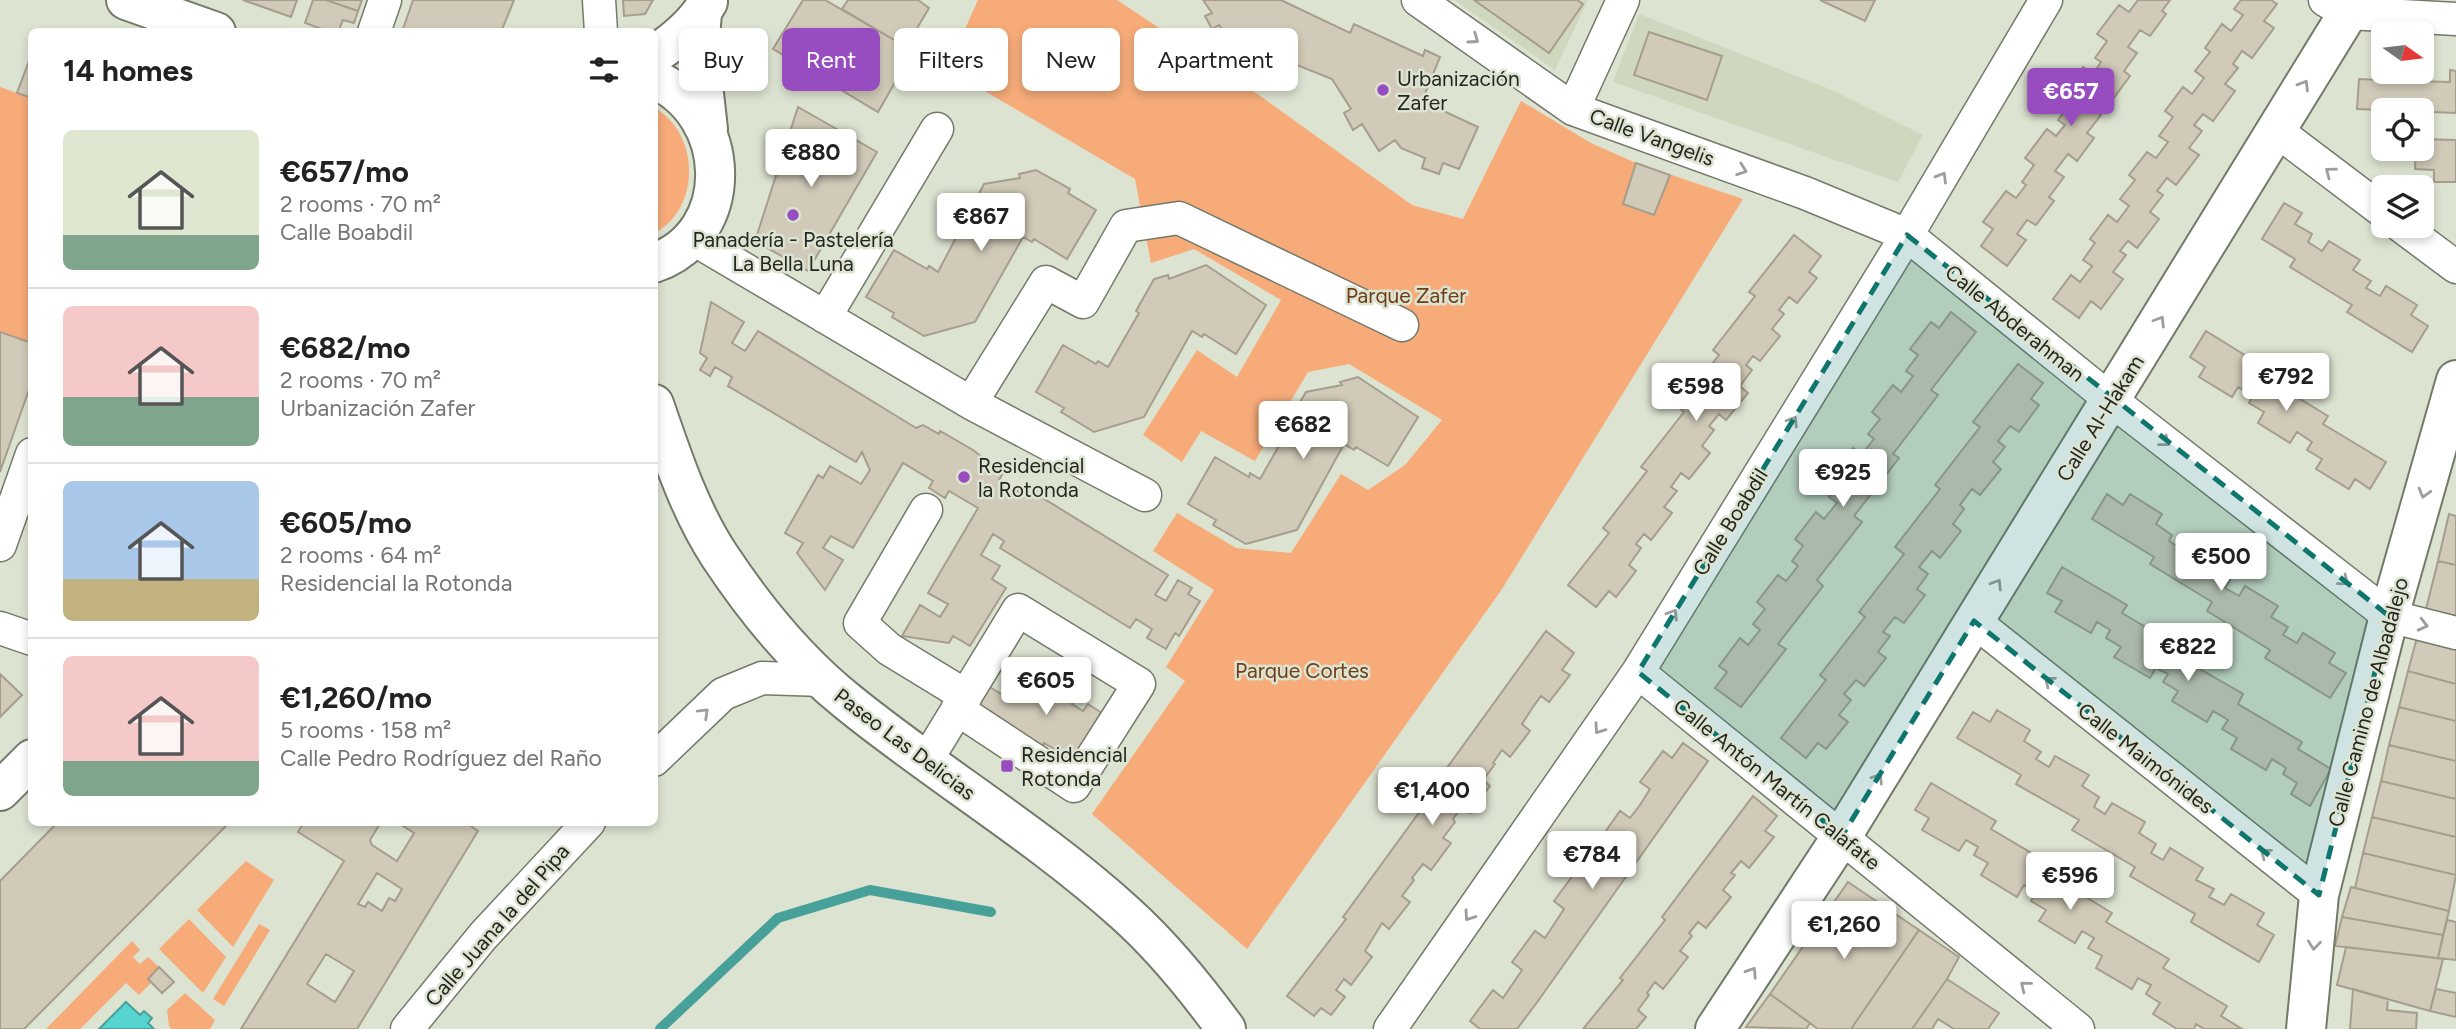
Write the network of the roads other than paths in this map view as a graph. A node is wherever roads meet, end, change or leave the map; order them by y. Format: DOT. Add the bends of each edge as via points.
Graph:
graph roads {
  1 [pos="127,0"];
  2 [pos="386,0"];
  3 [pos="598,0"];
  4 [pos="1418,0"];
  5 [pos="1623,0"];
  6 [pos="2046,0"];
  7 [pos="2343,4"];
  8 [pos="706,6"];
  9 [pos="2456,19"];
  10 [pos="193,21"];
  11 [pos="376,28"];
  12 [pos="601,28"];
  13 [pos="658,51"];
  14 [pos="658,81"];
  15 [pos="1573,109"];
  16 [pos="937,129"];
  17 [pos="709,130"];
  18 [pos="2277,131"];
  19 [pos="2371,202"];
  20 [pos="1907,235"];
  21 [pos="2417,238"];
  22 [pos="673,250"];
  23 [pos="2456,267"];
  24 [pos="658,276"];
  25 [pos="825,317"];
  26 [pos="1402,325"];
  27 [pos="2456,380"];
  28 [pos="2111,400"];
  29 [pos="971,403"];
  30 [pos="658,416"];
  31 [pos="2446,450"];
  32 [pos="28,465"];
  33 [pos="1145,495"];
  34 [pos="926,510"];
  35 [pos="0,545"];
  36 [pos="2389,616"];
  37 [pos="1974,621"];
  38 [pos="0,628"];
  39 [pos="2456,633"];
  40 [pos="28,638"];
  41 [pos="1638,673"];
  42 [pos="823,680"];
  43 [pos="961,703"];
  44 [pos="658,756"];
  45 [pos="926,761"];
  46 [pos="28,763"];
  47 [pos="0,791"];
  48 [pos="585,826"];
  49 [pos="1842,836"];
  50 [pos="2319,895"];
  51 [pos="407,1029"];
  52 [pos="1226,1029"];
  53 [pos="1391,1029"];
  54 [pos="1715,1029"];
  55 [pos="2078,1029"];
  56 [pos="2306,1029"];
  1 -- 10 [label="street"];
  2 -- 11 [label="street"];
  3 -- 12 [label="street"];
  4 -- 15 [label="street, Calle Vangelis, one-way"];
  5 -- 15 [label="street"];
  20 -- 6 [label="street, Calle Boabdil, one-way"];
  7 -- 9 [label="street"];
  18 -- 7 [label="street, Calle Al-Hakam, one-way"];
  8 -- 13 [label="street"];
  8 -- 17 [label="street" via="699,49"];
  14 -- 17 [label="street" via="692,105"];
  15 -- 20 [label="street, Calle Vangelis, one-way"];
  16 -- 25 [label="street"];
  17 -- 22 [label="street" via="716,159 715,189 705,217"];
  19 -- 18 [label="street, one-way"];
  28 -- 18 [label="street, Calle Al-Hakam, one-way"];
  20 -- 28 [label="street, Calle Abderahman"];
  41 -- 20 [label="street, Calle Boabdil, one-way"];
  21 -- 23 [label="street"];
  22 -- 24 [label="street"];
  22 -- 25 [label="street"];
  25 -- 29 [label="street"];
  26 -- 29 [label="street" via="1179,218 1126,226 1083,302 1046,282"];
  27 -- 31 [label="street, Calle Camino de Albadalejo"];
  28 -- 36 [label="street, Calle Abderahman, one-way"];
  37 -- 28 [label="street, Calle Al-Hakam, one-way"];
  29 -- 33 [label="street"];
  30 -- 42 [label="street, Paseo Las Delicias" via="680,479 718,554 767,620"];
  31 -- 36 [label="street, Calle Camino de Albadalejo, one-way"];
  32 -- 35 [label="street"];
  34 -- 43 [label="street" via="860,623"];
  36 -- 39 [label="street, one-way"];
  36 -- 50 [label="street, Calle Camino de Albadalejo"];
  49 -- 37 [label="street, Calle Al-Hakam, one-way"];
  50 -- 37 [label="street, Calle Maimónides, one-way"];
  38 -- 40 [label="street"];
  41 -- 49 [label="street, Calle Antón Martín Calafate"];
  41 -- 53 [label="street, Calle Boabdil, one-way"];
  44 -- 42 [label="street, one-way" via="723,694 762,678"];
  42 -- 45 [label="street, Paseo Las Delicias"];
  43 -- 43 [label="street" via="1018,610 1139,684 1074,786"];
  43 -- 45 [label="street"];
  45 -- 52 [label="street, Paseo Las Delicias" via="1126,914 1178,968"];
  46 -- 47 [label="street"];
  48 -- 51 [label="street, Calle Juana la del Pipa" via="483,936"];
  54 -- 49 [label="street, Calle Al-Hakam, one-way"];
  55 -- 49 [label="street, Calle Antón Martín Calafate, one-way"];
  50 -- 56 [label="street, Calle Camino de Albadalejo, one-way"];
}
